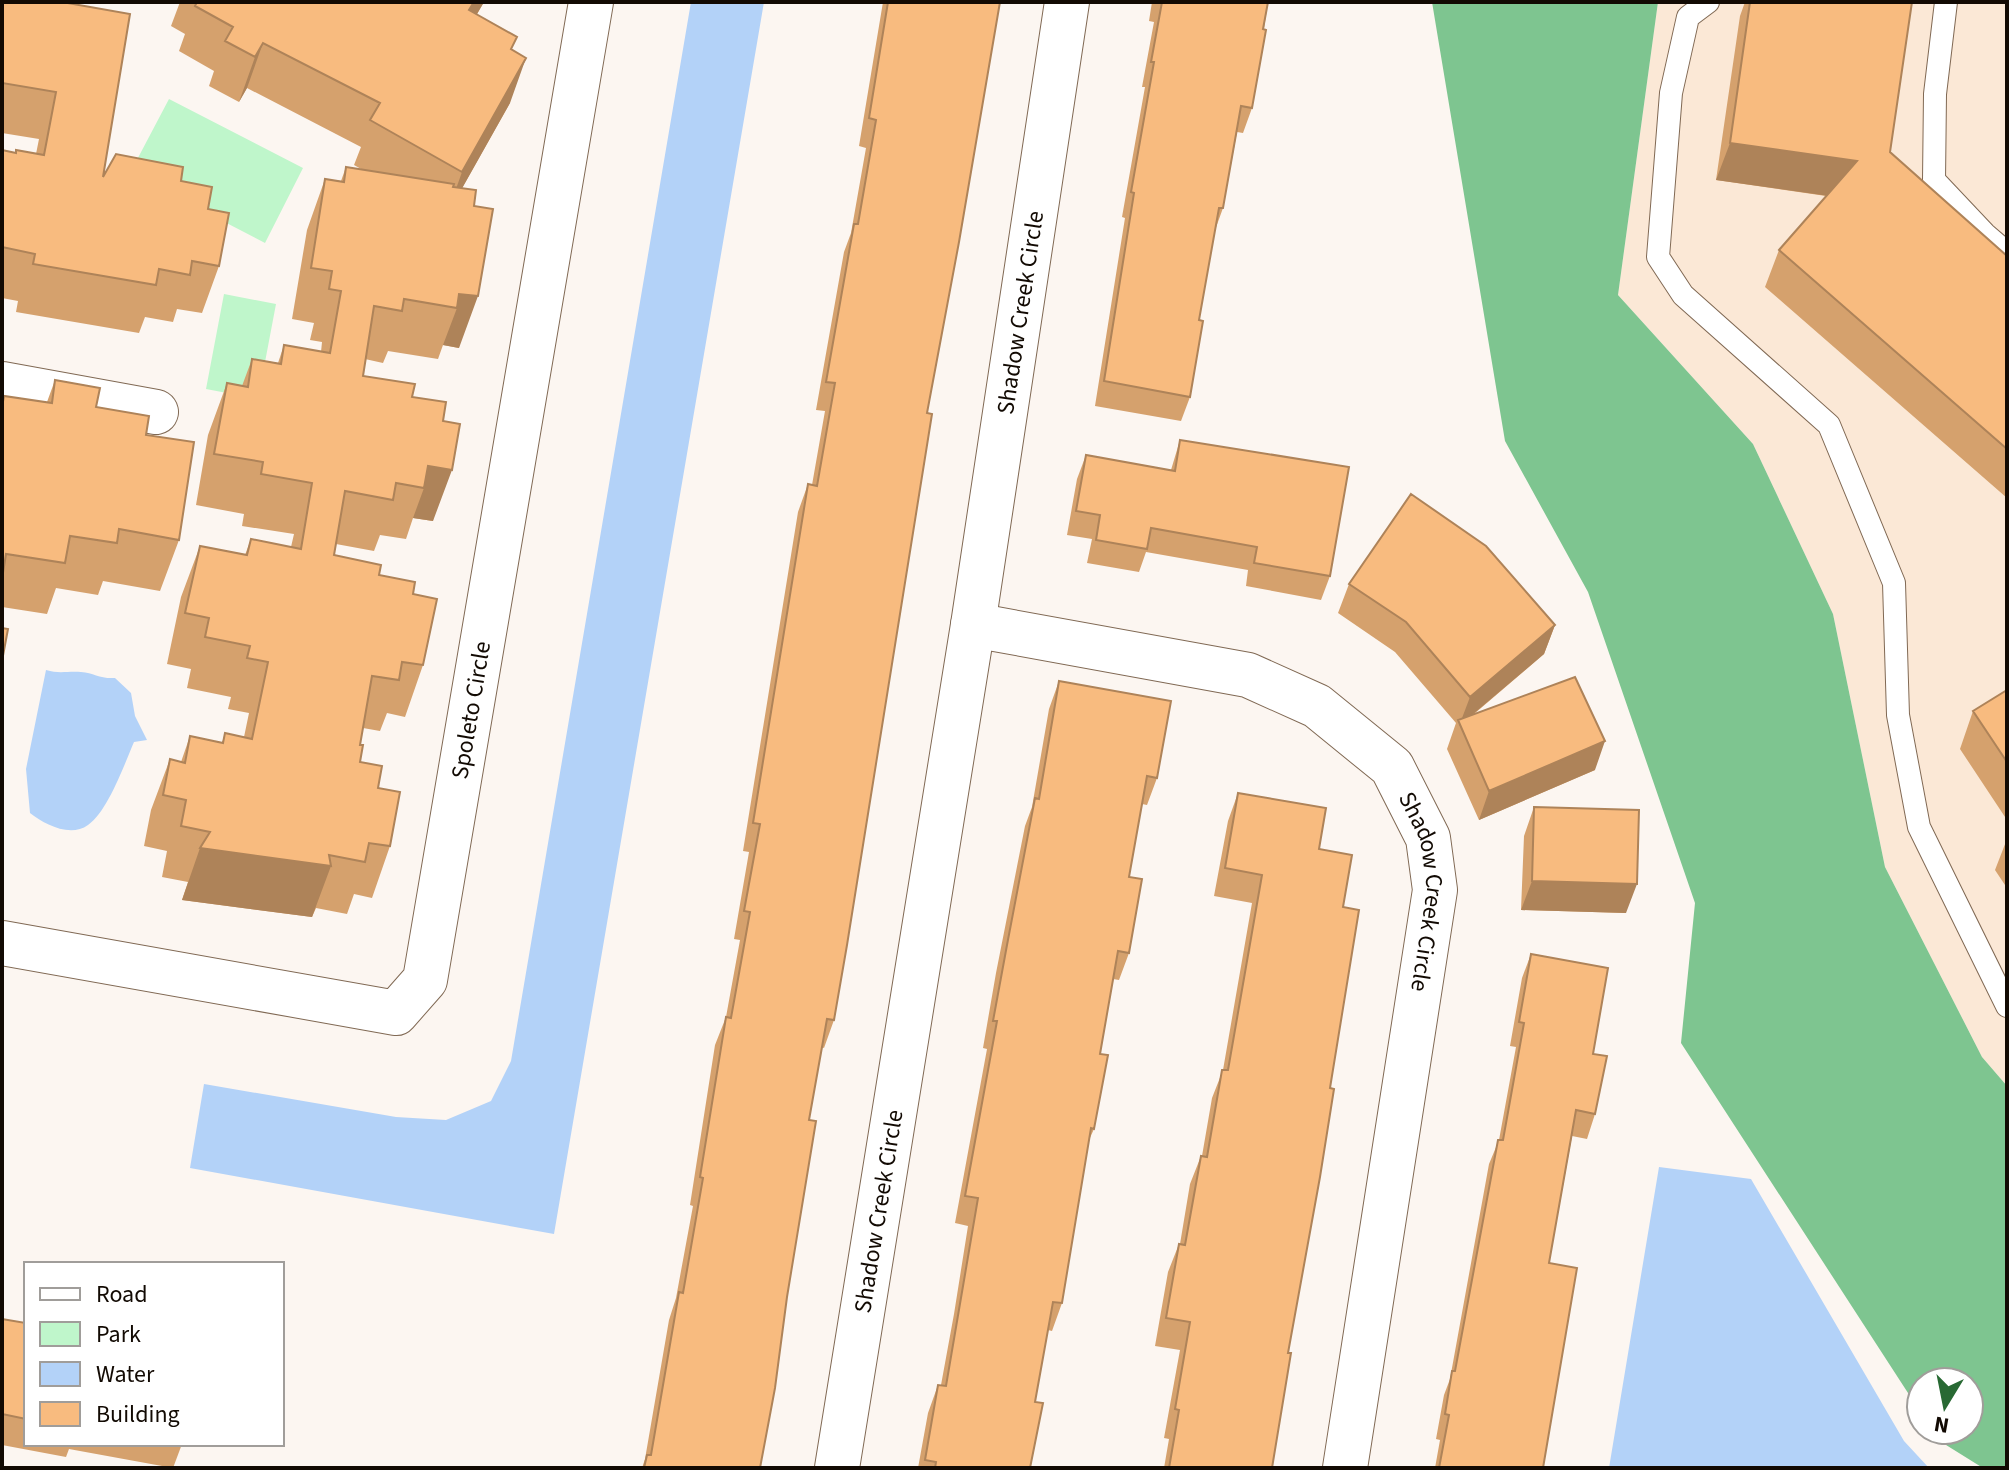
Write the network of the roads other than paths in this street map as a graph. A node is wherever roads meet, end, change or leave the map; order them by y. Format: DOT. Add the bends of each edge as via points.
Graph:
graph roads {
  1 [pos="591,2"];
  2 [pos="1067,2"];
  3 [pos="1708,2"];
  4 [pos="1946,2"];
  5 [pos="2007,253"];
  6 [pos="2,384"];
  7 [pos="156,412"];
  8 [pos="973,625"];
  9 [pos="2,943"];
  10 [pos="2007,1006"];
  11 [pos="837,1468"];
  12 [pos="1345,1468"];
  1 -- 9 [label="street, Spoleto Circle" via="425,980 396,1013"];
  2 -- 8 [label="street, Shadow Creek Circle"];
  3 -- 10 [label="lane" via="1688,17 1671,93 1658,257 1683,295 1829,425 1894,583 1898,715 1919,827"];
  4 -- 5 [label="lane" via="1935,94 1934,180"];
  6 -- 7 [label="street"];
  8 -- 11 [label="street, Shadow Creek Circle"];
  8 -- 12 [label="street, Shadow Creek Circle" via="1248,675 1317,706 1392,767 1428,838 1435,890"];
}
